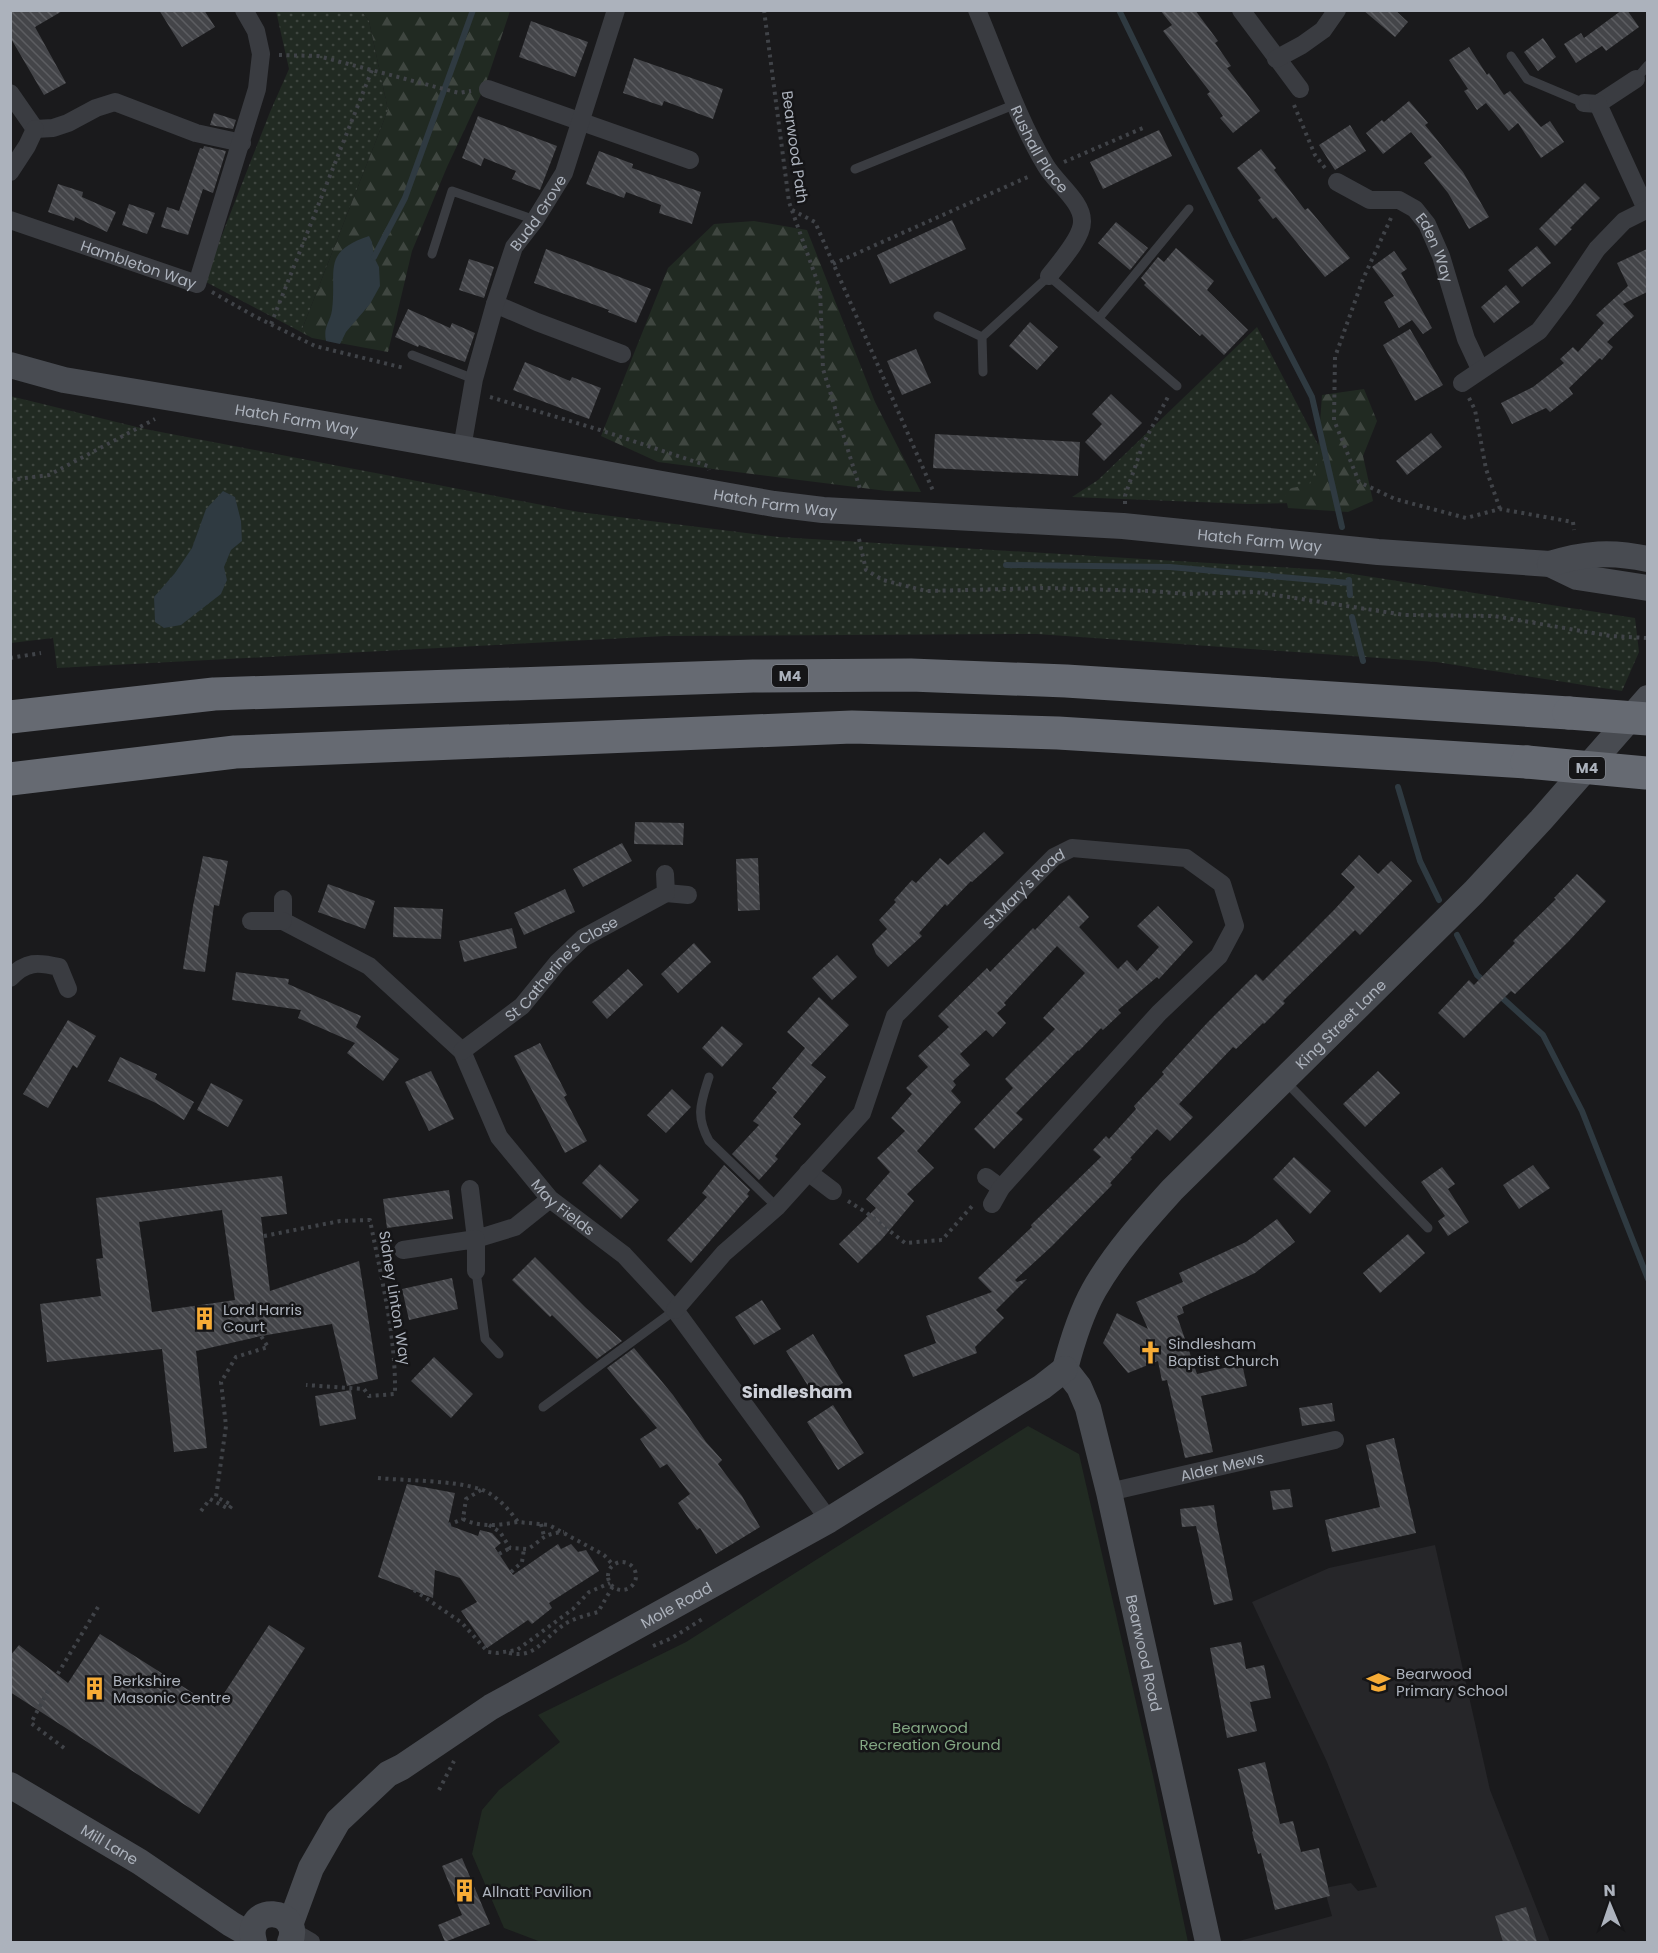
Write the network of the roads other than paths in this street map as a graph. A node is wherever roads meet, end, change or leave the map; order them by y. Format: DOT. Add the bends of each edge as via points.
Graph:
graph roads {
  1 [pos="244,10"];
  2 [pos="616,10"];
  3 [pos="977,10"];
  4 [pos="1240,10"];
  5 [pos="1337,10"];
  6 [pos="1511,56"];
  7 [pos="1276,59"];
  8 [pos="1642,72"];
  9 [pos="488,89"];
  10 [pos="10,93"];
  11 [pos="1296,93"];
  12 [pos="1016,104"];
  13 [pos="1591,104"];
  14 [pos="580,121"];
  15 [pos="35,129"];
  16 [pos="242,143"];
  17 [pos="690,160"];
  18 [pos="855,169"];
  19 [pos="10,172"];
  20 [pos="1337,182"];
  21 [pos="1189,209"];
  22 [pos="1647,209"];
  23 [pos="535,219"];
  24 [pos="10,220"];
  25 [pos="432,254"];
  26 [pos="1049,276"];
  27 [pos="495,304"];
  28 [pos="938,316"];
  29 [pos="1098,318"];
  30 [pos="982,337"];
  31 [pos="622,354"];
  32 [pos="412,355"];
  33 [pos="10,365"];
  34 [pos="1480,369"];
  35 [pos="983,372"];
  36 [pos="474,379"];
  37 [pos="1462,383"];
  38 [pos="1177,386"];
  39 [pos="462,448"];
  40 [pos="1647,559"];
  41 [pos="1550,564"];
  42 [pos="1639,586"];
  43 [pos="1647,606"];
  44 [pos="1647,698"];
  45 [pos="10,717"];
  46 [pos="1647,719"];
  47 [pos="1647,773"];
  48 [pos="10,779"];
  49 [pos="665,874"];
  50 [pos="666,893"];
  51 [pos="688,895"];
  52 [pos="283,899"];
  53 [pos="251,921"];
  54 [pos="283,921"];
  55 [pos="10,978"];
  56 [pos="68,989"];
  57 [pos="462,1051"];
  58 [pos="709,1077"];
  59 [pos="1283,1078"];
  60 [pos="808,1172"];
  61 [pos="986,1177"];
  62 [pos="1001,1188"];
  63 [pos="470,1189"];
  64 [pos="833,1191"];
  65 [pos="550,1199"];
  66 [pos="992,1204"];
  67 [pos="777,1207"];
  68 [pos="1428,1228"];
  69 [pos="476,1239"];
  70 [pos="403,1250"];
  71 [pos="476,1271"];
  72 [pos="675,1310"];
  73 [pos="498,1354"];
  74 [pos="1065,1369"];
  75 [pos="543,1407"];
  76 [pos="1335,1440"];
  77 [pos="1109,1492"];
  78 [pos="829,1520"];
  79 [pos="10,1785"];
  80 [pos="278,1932"];
  81 [pos="1208,1942"];
  1 -- 16 [label="street, Hambleton Way" via="256,31 261,54 257,89"];
  2 -- 14 [label="street, Budd Grove"];
  3 -- 12 [label="street, Rushall Place"];
  4 -- 7 [label="street"];
  5 -- 7 [label="street" via="1323,30"];
  6 -- 13 [label="lane" via="1527,79"];
  7 -- 11 [label="street"];
  8 -- 13 [label="street"];
  9 -- 14 [label="street"];
  10 -- 15 [label="street"];
  12 -- 18 [label="lane"];
  12 -- 26 [label="street, Rushall Place" via="1048,169 1076,203 1082,217 1081,231"];
  13 -- 22 [label="street"];
  14 -- 17 [label="street"];
  14 -- 23 [label="street, Budd Grove" via="564,173"];
  15 -- 16 [label="street" via="60,125 115,102 196,133"];
  15 -- 19 [label="street"];
  16 -- 24 [label="street, Hambleton Way" via="197,284"];
  20 -- 34 [label="street, Eden Way" via="1370,200 1399,200 1415,209 1427,224"];
  21 -- 29 [label="lane"];
  22 -- 34 [label="street" via="1624,221 1597,249 1539,332"];
  23 -- 25 [label="lane" via="452,191"];
  23 -- 27 [label="street, Budd Grove" via="514,247"];
  26 -- 29 [label="lane"];
  26 -- 30 [label="lane"];
  27 -- 31 [label="street"];
  27 -- 36 [label="street, Budd Grove"];
  28 -- 30 [label="lane"];
  29 -- 38 [label="lane"];
  30 -- 35 [label="lane"];
  32 -- 36 [label="lane"];
  33 -- 39 [label="street, Hatch Farm Way" via="64,380"];
  34 -- 37 [label="street"];
  36 -- 39 [label="street, Budd Grove"];
  39 -- 41 [label="street, Hatch Farm Way" via="823,510 1123,526 1378,552"];
  40 -- 41 [label="street, Hatch Farm Way" via="1597,553"];
  41 -- 42 [label="street, Hatch Farm Way" via="1577,577"];
  42 -- 43 [label="street"];
  44 -- 59 [label="street, King Street Lane" via="1474,892"];
  45 -- 46 [label="highway, M4, bridge" via="214,694 753,676 911,675 1066,681"];
  47 -- 48 [label="highway, M4, bridge" via="1058,733 852,727 235,752"];
  49 -- 50 [label="street"];
  50 -- 51 [label="street"];
  50 -- 57 [label="street, St Catherine's Close" via="583,938 522,1006"];
  52 -- 54 [label="street"];
  53 -- 54 [label="street, May Fields"];
  54 -- 57 [label="street, May Fields" via="369,966"];
  55 -- 56 [label="street" via="18,970 39,962 59,967"];
  57 -- 65 [label="street, May Fields" via="499,1137"];
  58 -- 67 [label="lane" via="699,1110 702,1128 709,1141"];
  59 -- 68 [label="lane"];
  59 -- 74 [label="street, King Street Lane" via="1133,1234 1094,1290 1079,1321"];
  60 -- 62 [label="street, St.Mary's Road" via="862,1113 895,1016 1054,857 1072,848 1186,858 1222,884 1235,926 1219,956 1159,1013"];
  60 -- 64 [label="street"];
  60 -- 67 [label="street, St.Mary's Road"];
  61 -- 62 [label="street"];
  62 -- 66 [label="street, St.Mary's Road"];
  63 -- 69 [label="street"];
  65 -- 69 [label="street" via="514,1227"];
  65 -- 72 [label="street, May Fields" via="624,1255"];
  67 -- 72 [label="street, St.Mary's Road" via="724,1253"];
  69 -- 70 [label="street"];
  69 -- 71 [label="street"];
  71 -- 73 [label="lane" via="485,1339"];
  72 -- 75 [label="lane"];
  72 -- 78 [label="street, May Fields"];
  74 -- 77 [label="street, Bearwood Road" via="1088,1408"];
  74 -- 78 [label="street, Mole Road" via="1042,1388"];
  76 -- 77 [label="street, Alder Mews"];
  77 -- 81 [label="street, Bearwood Road"];
  78 -- 80 [label="street, Mole Road" via="491,1707 388,1774 338,1821"];
  79 -- 80 [label="street, Mill Lane" via="140,1862 231,1924"];
}
